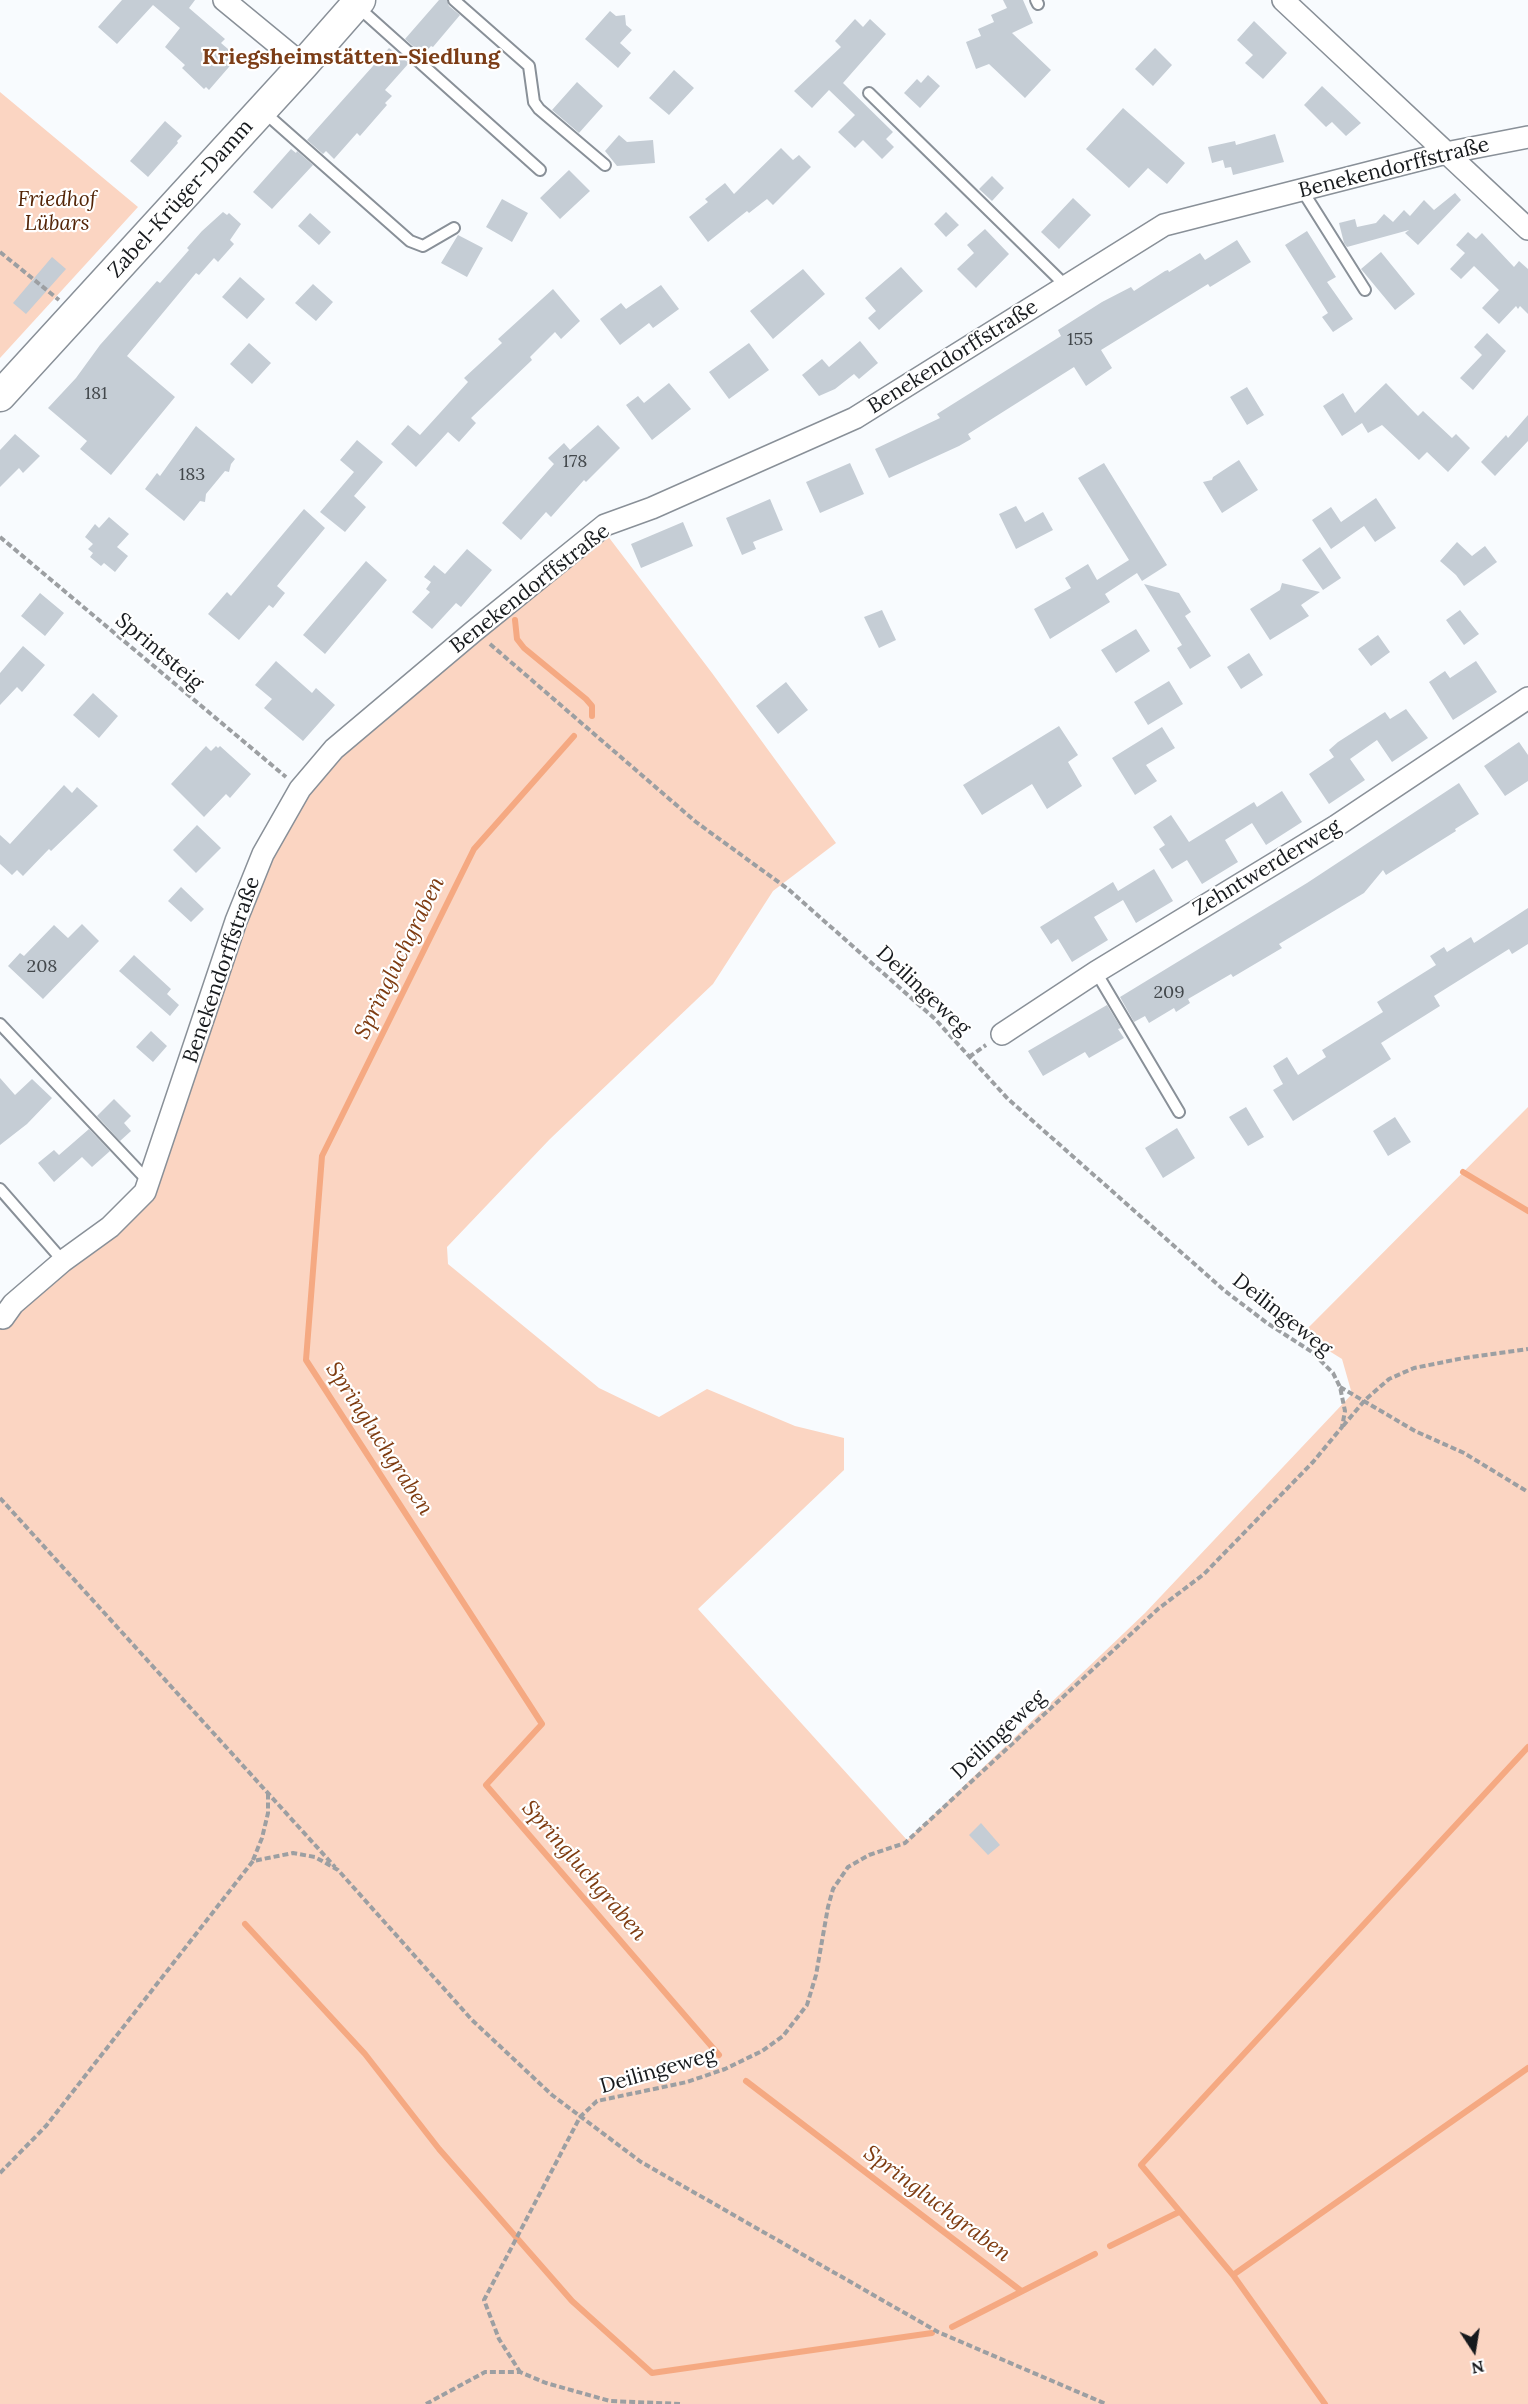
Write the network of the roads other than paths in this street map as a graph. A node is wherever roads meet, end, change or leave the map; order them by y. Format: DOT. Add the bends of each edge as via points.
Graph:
graph roads {
  1 [pos="224,0"];
  2 [pos="454,0"];
  3 [pos="1283,0"];
  4 [pos="358,2"];
  5 [pos="303,65"];
  6 [pos="869,93"];
  7 [pos="262,110"];
  8 [pos="1528,136"];
  9 [pos="1446,153"];
  10 [pos="605,165"];
  11 [pos="540,170"];
  12 [pos="1302,190"];
  13 [pos="454,228"];
  14 [pos="1528,229"];
  15 [pos="1066,286"];
  16 [pos="1365,290"];
  17 [pos="0,396"];
  18 [pos="1528,698"];
  19 [pos="1096,972"];
  20 [pos="0,1024"];
  21 [pos="1002,1034"];
  22 [pos="1179,1112"];
  23 [pos="149,1182"];
  24 [pos="0,1189"];
  25 [pos="63,1261"];
  26 [pos="3,1317"];
  1 -- 5 [label="street"];
  2 -- 10 [label="lane" via="529,66 538,109"];
  3 -- 9 [label="street"];
  4 -- 5 [label="street, Zabel-Krüger-Damm"];
  4 -- 11 [label="lane"];
  5 -- 7 [label="street, Zabel-Krüger-Damm"];
  6 -- 15 [label="lane"];
  7 -- 13 [label="lane" via="410,241 423,246"];
  7 -- 17 [label="street, Zabel-Krüger-Damm"];
  8 -- 9 [label="street, Benekendorffstraße"];
  9 -- 12 [label="street, Benekendorffstraße"];
  9 -- 14 [label="street"];
  12 -- 15 [label="street, Benekendorffstraße" via="1164,225"];
  12 -- 16 [label="lane"];
  15 -- 23 [label="street, Benekendorffstraße" via="855,418 605,525 334,749 300,789 263,854 236,921"];
  18 -- 19 [label="street, Zehntwerderweg" via="1336,826"];
  19 -- 21 [label="street, Zehntwerderweg"];
  19 -- 22 [label="lane"];
  20 -- 23 [label="lane"];
  23 -- 25 [label="street, Benekendorffstraße" via="145,1192 123,1215"];
  24 -- 25 [label="lane"];
  25 -- 26 [label="street, Benekendorffstraße"];
}
